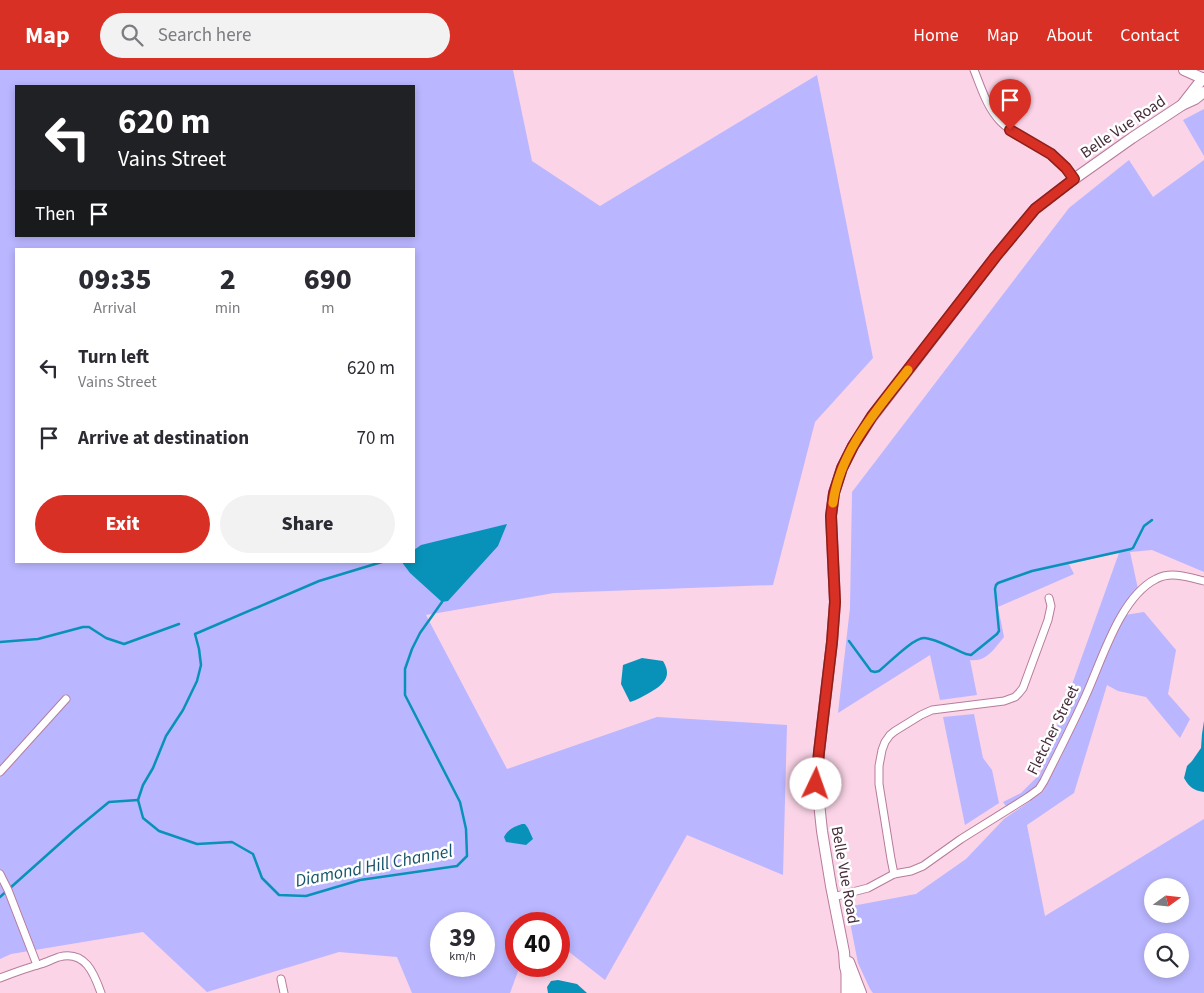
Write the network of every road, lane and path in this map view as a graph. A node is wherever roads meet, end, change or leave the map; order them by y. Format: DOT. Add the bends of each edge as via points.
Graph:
graph roads {
  1 [pos="974,70"];
  2 [pos="1184,70"];
  3 [pos="1204,78"];
  4 [pos="1204,92"];
  5 [pos="1182,105"];
  6 [pos="1074,179"];
  7 [pos="1204,581"];
  8 [pos="1049,598"];
  9 [pos="66,699"];
  10 [pos="0,772"];
  11 [pos="0,874"];
  12 [pos="894,874"];
  13 [pos="833,897"];
  14 [pos="844,952"];
  15 [pos="37,965"];
  16 [pos="845,967"];
  17 [pos="0,978"];
  18 [pos="282,980"];
  19 [pos="101,993"];
  20 [pos="284,993"];
  21 [pos="845,993"];
  22 [pos="853,993"];
  23 [pos="862,993"];
  1 -- 6 [label="street" via="1000,122 1051,154"];
  2 -- 3 [label="street"];
  3 -- 5 [label="street, Belle Vue Road"];
  4 -- 5 [label="street, Belle Vue Road"];
  5 -- 6 [label="street, Belle Vue Road"];
  6 -- 13 [label="street, Belle Vue Road" via="1035,209 996,256 872,416 842,468 831,516 835,602 816,784"];
  7 -- 12 [label="street, Fletcher Street" via="1178,575 1161,577 1148,584 1133,599 1116,626 1039,789 923,866"];
  8 -- 12 [label="street" via="1048,620 1024,688 1015,697 926,712 895,731 885,742 879,784"];
  9 -- 10 [label="street"];
  11 -- 15 [label="street"];
  12 -- 13 [label="street, Fletcher Street" via="868,888"];
  13 -- 14 [label="street, Belle Vue Road"];
  14 -- 16 [label="street, Belle Vue Road"];
  14 -- 23 [label="street, Belle Vue Road"];
  15 -- 17 [label="street"];
  15 -- 19 [label="street" via="65,956 81,959 92,972"];
  16 -- 21 [label="street"];
  16 -- 22 [label="street, Belle Vue Road"];
  18 -- 20 [label="street"];
}
